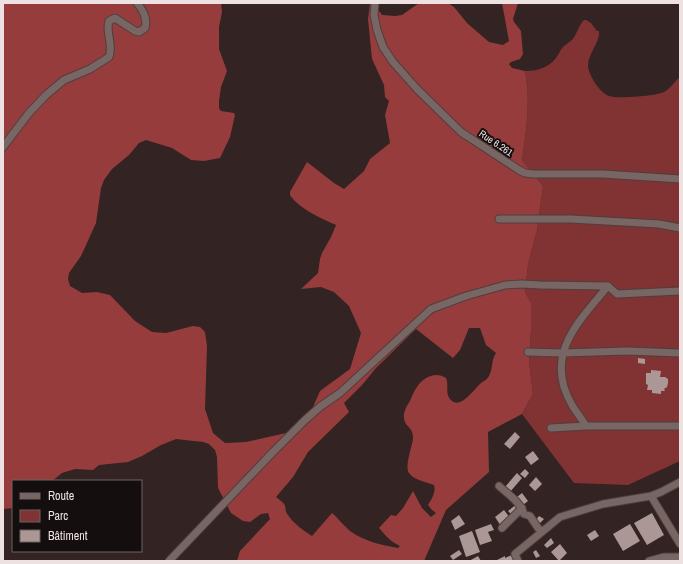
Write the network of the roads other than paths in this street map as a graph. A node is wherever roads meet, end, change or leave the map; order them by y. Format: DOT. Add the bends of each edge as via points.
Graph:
graph roads {
  1 [pos="137,3"];
  2 [pos="375,3"];
  3 [pos="3,147"];
  4 [pos="680,179"];
  5 [pos="499,219"];
  6 [pos="680,228"];
  7 [pos="608,286"];
  8 [pos="680,291"];
  9 [pos="528,352"];
  10 [pos="563,353"];
  11 [pos="680,353"];
  12 [pos="586,426"];
  13 [pos="680,426"];
  14 [pos="551,428"];
  15 [pos="680,482"];
  16 [pos="499,486"];
  17 [pos="651,496"];
  18 [pos="522,508"];
  19 [pos="502,528"];
  20 [pos="542,532"];
  21 [pos="680,544"];
  22 [pos="680,557"];
  23 [pos="169,561"];
  24 [pos="518,561"];
  25 [pos="649,561"];
  1 -- 3 [label="street" via="142,8 146,20 145,28 139,32 115,18 110,21 108,28 112,48 109,57 90,69 64,80 46,95"];
  2 -- 4 [label="street, Rue 6.261" via="374,15 383,47 398,67 461,132 519,170 534,174 603,174"];
  5 -- 6 [label="street" via="571,219 659,224"];
  7 -- 8 [label="street" via="617,294"];
  7 -- 10 [label="street" via="583,317 569,338"];
  7 -- 23 [label="street" via="505,285 430,309 340,393 305,420"];
  9 -- 10 [label="street"];
  10 -- 11 [label="street"];
  10 -- 12 [label="street" via="561,364 566,393"];
  12 -- 13 [label="street"];
  12 -- 14 [label="street"];
  15 -- 17 [label="street"];
  16 -- 18 [label="street"];
  17 -- 20 [label="street" via="603,504 560,517"];
  17 -- 21 [label="street"];
  18 -- 19 [label="street"];
  18 -- 20 [label="street" via="524,514 530,516"];
  20 -- 24 [label="street" via="515,554"];
  22 -- 25 [label="street" via="664,557"];
}
